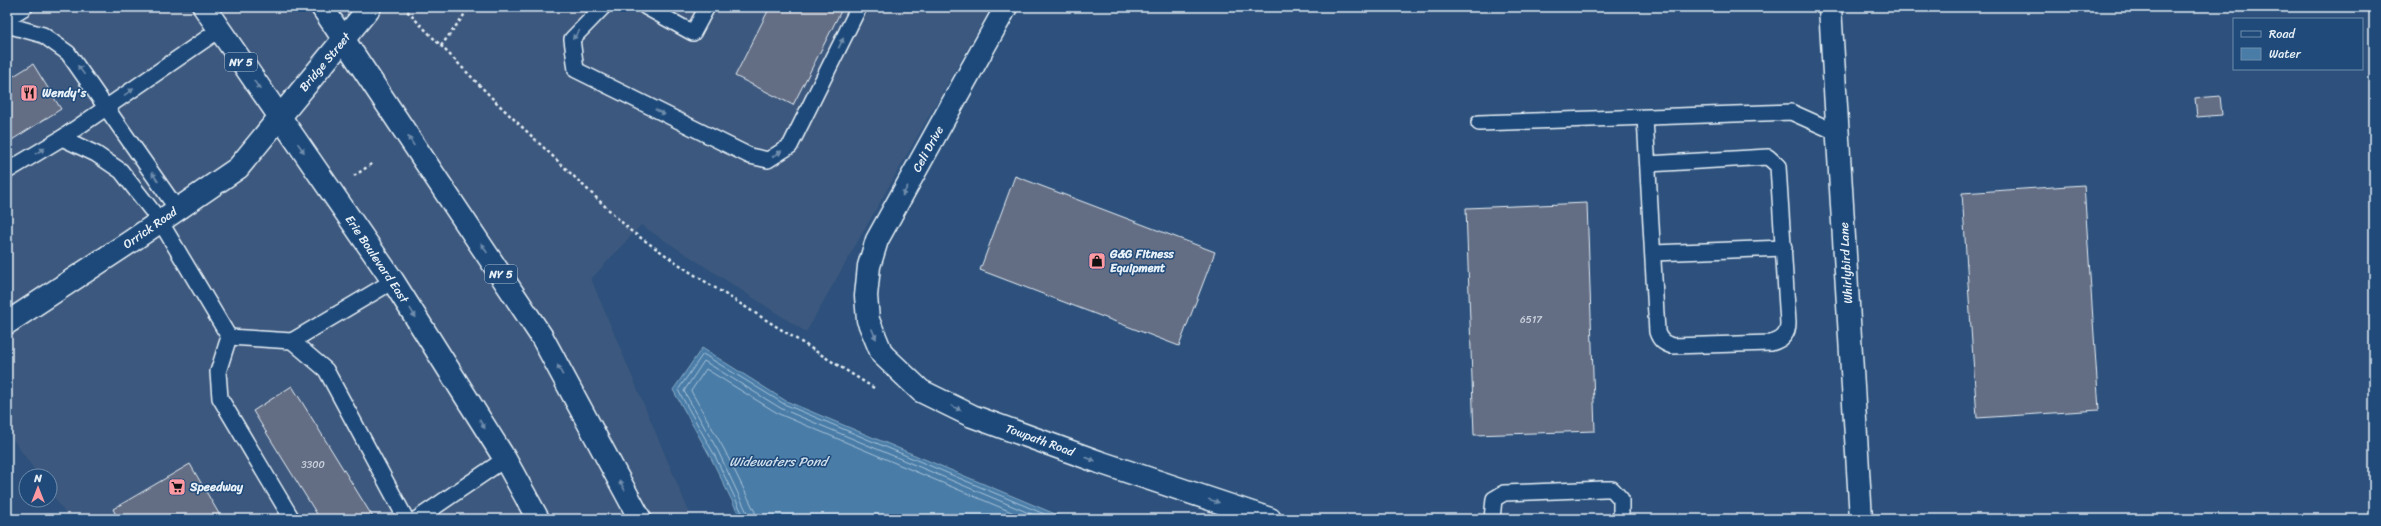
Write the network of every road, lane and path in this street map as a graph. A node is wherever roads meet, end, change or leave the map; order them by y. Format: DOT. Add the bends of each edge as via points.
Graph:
graph roads {
  1 [pos="25,7"];
  2 [pos="204,7"];
  3 [pos="322,7"];
  4 [pos="370,7"];
  5 [pos="403,7"];
  6 [pos="470,7"];
  7 [pos="552,7"];
  8 [pos="556,7"];
  9 [pos="603,7"];
  10 [pos="646,7"];
  11 [pos="707,7"];
  12 [pos="859,7"];
  13 [pos="1006,7"];
  14 [pos="1830,7"];
  15 [pos="7,18"];
  16 [pos="7,25"];
  17 [pos="219,30"];
  18 [pos="345,39"];
  19 [pos="441,46"];
  20 [pos="107,107"];
  21 [pos="278,116"];
  22 [pos="1645,118"];
  23 [pos="1479,123"];
  24 [pos="1838,133"];
  25 [pos="62,138"];
  26 [pos="373,163"];
  27 [pos="1648,164"];
  28 [pos="7,171"];
  29 [pos="354,176"];
  30 [pos="168,215"];
  31 [pos="1784,248"];
  32 [pos="1653,253"];
  33 [pos="393,281"];
  34 [pos="866,296"];
  35 [pos="7,323"];
  36 [pos="229,337"];
  37 [pos="292,341"];
  38 [pos="876,389"];
  39 [pos="505,459"];
  40 [pos="292,519"];
  41 [pos="406,519"];
  42 [pos="417,519"];
  43 [pos="538,519"];
  44 [pos="640,519"];
  45 [pos="1270,519"];
  46 [pos="1492,519"];
  47 [pos="1621,519"];
  48 [pos="1861,519"];
  1 -- 15 [label="lane"];
  2 -- 17 [label="street, Erie Boulevard East / NY 5"];
  3 -- 18 [label="street, NY 5"];
  4 -- 18 [label="street, Bridge Street"];
  5 -- 19 [label="path"];
  6 -- 19 [label="path"];
  7 -- 8 [label="path"];
  9 -- 12 [label="lane, one-way" via="572,39 576,70 750,156 768,160 790,146"];
  10 -- 11 [label="lane" via="693,33"];
  13 -- 34 [label="street, Celi Drive, one-way" via="877,240 869,266"];
  14 -- 24 [label="street, Whirlybird Lane"];
  20 -- 16 [label="lane, one-way" via="68,53 43,35"];
  20 -- 17 [label="lane, one-way"];
  17 -- 21 [label="street, Erie Boulevard East / NY 5, one-way"];
  18 -- 21 [label="street, Bridge Street"];
  44 -- 18 [label="street, NY 5, one-way" via="542,337"];
  19 -- 38 [label="path" via="631,231 690,272"];
  20 -- 25 [label="lane"];
  30 -- 20 [label="lane, one-way"];
  21 -- 30 [label="street, Orrick Road" via="238,168"];
  21 -- 33 [label="street, Erie Boulevard East / NY 5, one-way"];
  22 -- 23 [label="lane"];
  22 -- 24 [label="lane" via="1791,112"];
  22 -- 27 [label="lane"];
  24 -- 48 [label="street, Whirlybird Lane"];
  28 -- 25 [label="lane, one-way"];
  25 -- 30 [label="lane" via="96,154 121,171"];
  26 -- 29 [label="path"];
  27 -- 31 [label="lane" via="1768,157 1778,166 1780,174"];
  27 -- 32 [label="lane"];
  30 -- 35 [label="street, Orrick Road"];
  30 -- 36 [label="lane"];
  31 -- 32 [label="lane"];
  31 -- 32 [label="lane" via="1788,332 1777,342 1771,343 1672,346 1664,343 1657,332"];
  33 -- 37 [label="lane"];
  33 -- 39 [label="street, Erie Boulevard East / NY 5, one-way"];
  34 -- 45 [label="street, Towpath Road, one-way" via="868,320 882,354 921,391 972,416"];
  36 -- 37 [label="lane"];
  36 -- 40 [label="lane" via="218,372 220,398"];
  37 -- 41 [label="lane" via="326,370"];
  39 -- 42 [label="lane"];
  39 -- 43 [label="street, Erie Boulevard East / NY 5"];
  46 -- 47 [label="lane" via="1494,499 1504,493 1612,489 1621,499"];
}
